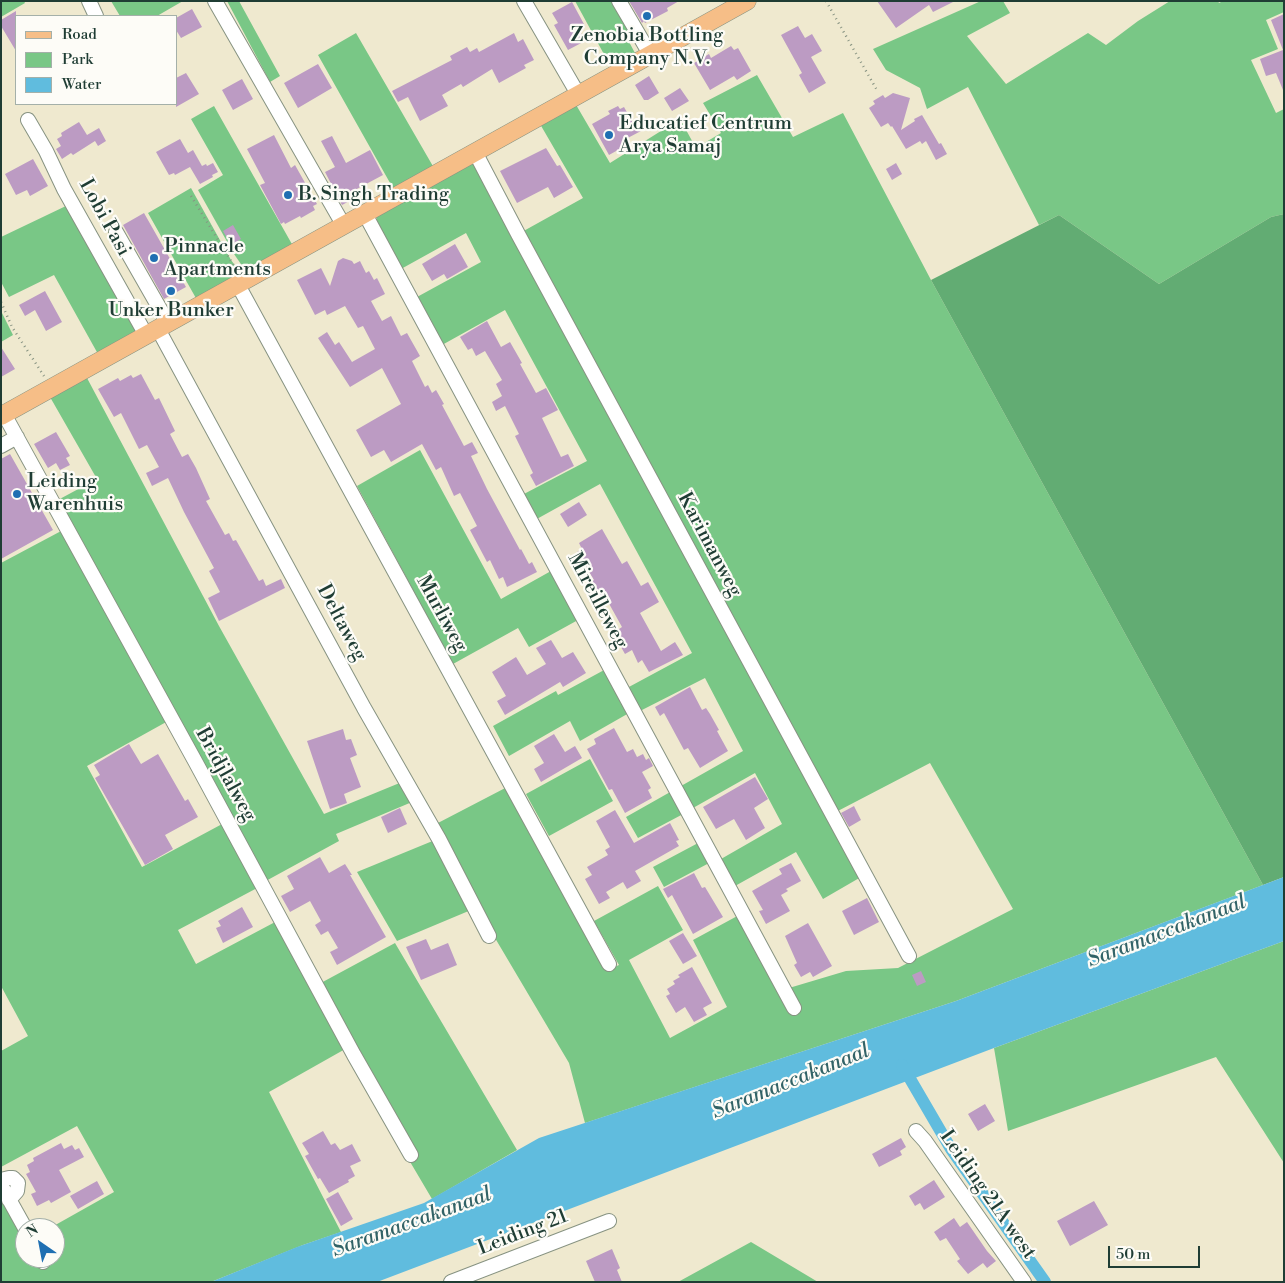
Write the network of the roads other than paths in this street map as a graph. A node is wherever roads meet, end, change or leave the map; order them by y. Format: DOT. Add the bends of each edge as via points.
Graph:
graph roads {
  1 [pos="89,1"];
  2 [pos="215,1"];
  3 [pos="524,1"];
  4 [pos="619,1"];
  5 [pos="747,1"];
  6 [pos="96,15"];
  7 [pos="650,54"];
  8 [pos="578,94"];
  9 [pos="28,120"];
  10 [pos="475,152"];
  11 [pos="364,214"];
  12 [pos="344,226"];
  13 [pos="116,232"];
  14 [pos="241,283"];
  15 [pos="157,329"];
  16 [pos="3,415"];
  17 [pos="16,437"];
  18 [pos="1,446"];
  19 [pos="489,936"];
  20 [pos="909,956"];
  21 [pos="609,964"];
  22 [pos="794,1008"];
  23 [pos="916,1131"];
  24 [pos="411,1155"];
  25 [pos="1,1180"];
  26 [pos="1,1185"];
  27 [pos="10,1200"];
  28 [pos="20,1218"];
  29 [pos="609,1221"];
  30 [pos="451,1282"];
  31 [pos="1024,1282"];
  1 -- 6 [label="street"];
  2 -- 12 [label="street"];
  3 -- 8 [label="street"];
  4 -- 7 [label="street"];
  5 -- 7 [label="main road"];
  7 -- 8 [label="main road"];
  8 -- 10 [label="main road"];
  9 -- 15 [label="street, Lobi Pasi" via="64,189"];
  10 -- 11 [label="main road"];
  10 -- 20 [label="street, Karimanweg"];
  11 -- 12 [label="main road"];
  11 -- 22 [label="street, Mireilleweg"];
  12 -- 14 [label="main road"];
  13 -- 15 [label="street"];
  14 -- 15 [label="main road"];
  14 -- 21 [label="street, Murliweg"];
  15 -- 16 [label="main road"];
  15 -- 19 [label="street, Deltaweg" via="439,839"];
  16 -- 17 [label="street, Bridjlalweg"];
  17 -- 18 [label="street"];
  17 -- 24 [label="street, Bridjlalweg"];
  23 -- 31 [label="street, Leiding 21A west"];
  25 -- 27 [label="street" via="13,1178 18,1184"];
  26 -- 27 [label="street"];
  27 -- 28 [label="street"];
  29 -- 30 [label="street, Leiding 21"];
}
